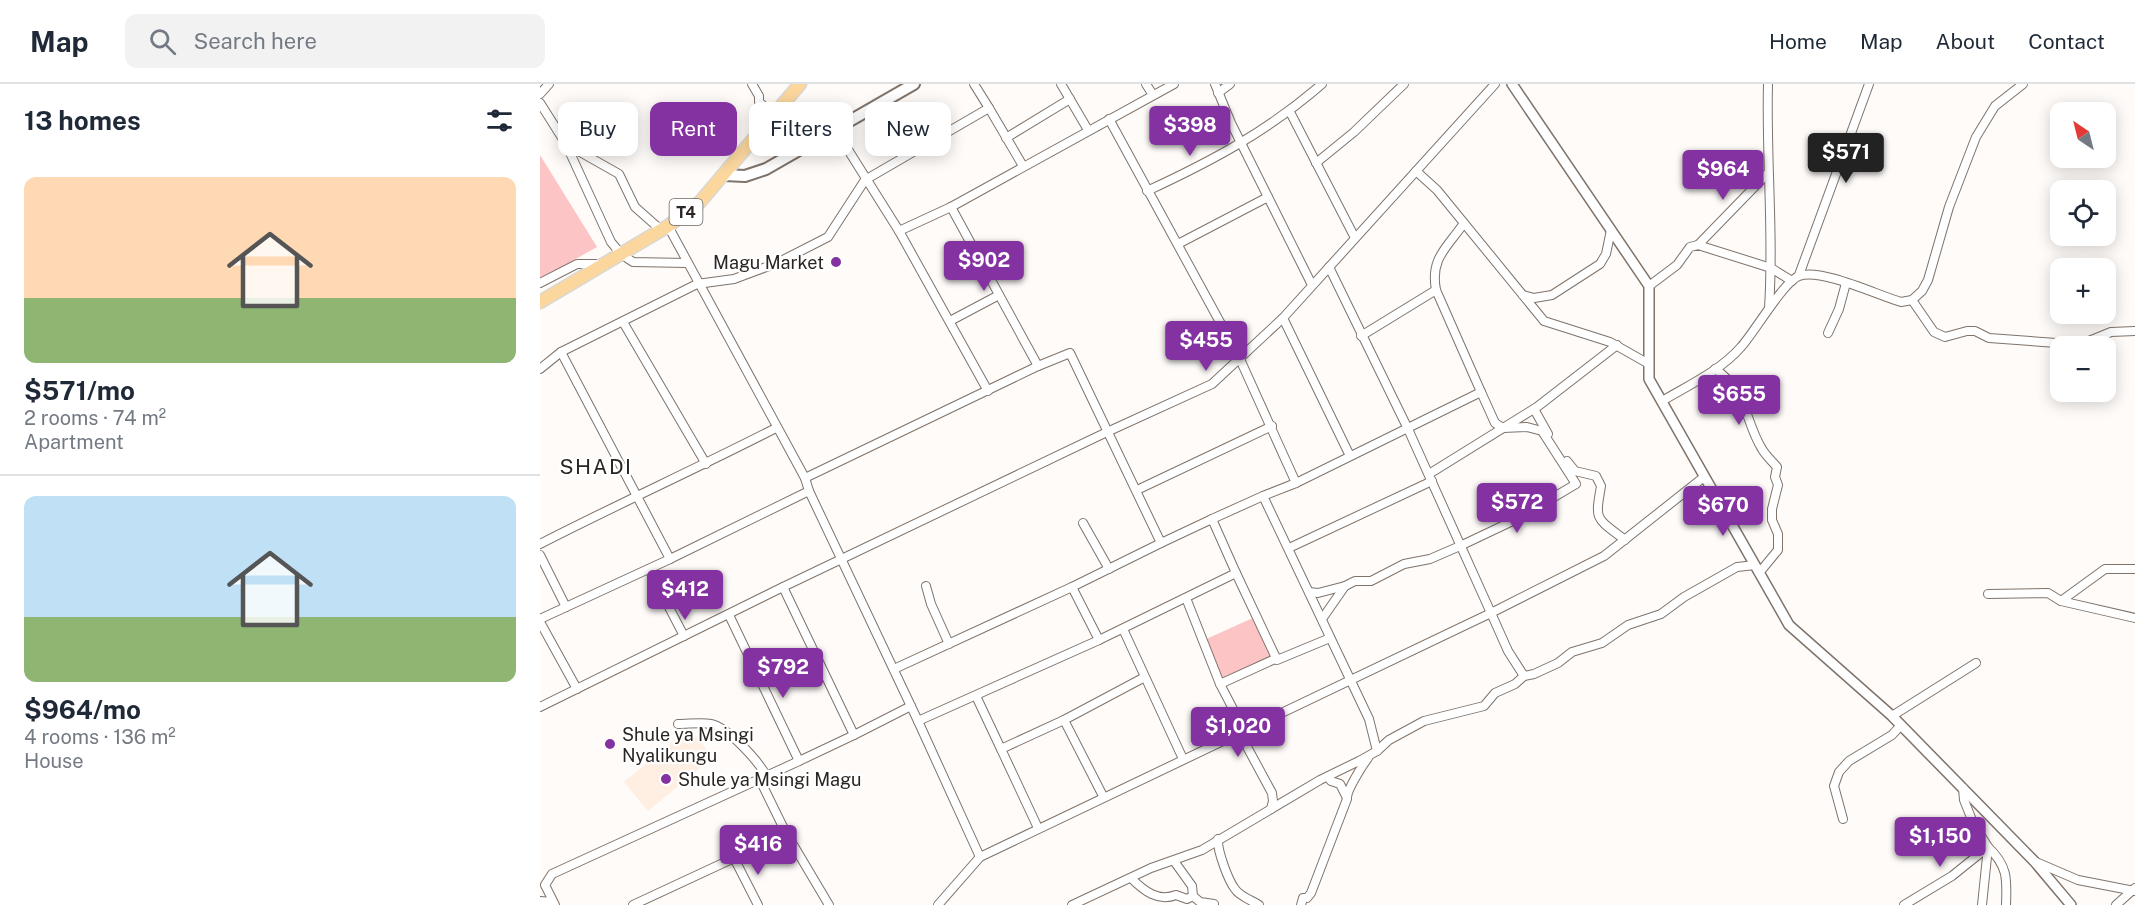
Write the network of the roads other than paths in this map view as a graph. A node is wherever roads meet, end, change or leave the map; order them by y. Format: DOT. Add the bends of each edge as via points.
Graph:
graph roads {
  1 [pos="549,84"];
  2 [pos="752,84"];
  3 [pos="800,84"];
  4 [pos="914,84"];
  5 [pos="974,84"];
  6 [pos="1061,84"];
  7 [pos="1146,84"];
  8 [pos="1174,84"];
  9 [pos="1215,84"];
  10 [pos="1230,84"];
  11 [pos="1322,84"];
  12 [pos="1404,84"];
  13 [pos="1495,84"];
  14 [pos="1512,84"];
  15 [pos="1768,84"];
  16 [pos="1869,84"];
  17 [pos="2023,84"];
  18 [pos="2013,87"];
  19 [pos="1218,93"];
  20 [pos="540,94"];
  21 [pos="1153,95"];
  22 [pos="1070,99"];
  23 [pos="759,102"];
  24 [pos="785,102"];
  25 [pos="540,103"];
  26 [pos="988,108"];
  27 [pos="1290,112"];
  28 [pos="853,118"];
  29 [pos="1109,119"];
  30 [pos="1088,130"];
  31 [pos="558,131"];
  32 [pos="1006,138"];
  33 [pos="1242,144"];
  34 [pos="749,145"];
  35 [pos="572,156"];
  36 [pos="587,156"];
  37 [pos="788,156"];
  38 [pos="851,156"];
  39 [pos="1316,163"];
  40 [pos="1023,166"];
  41 [pos="1416,171"];
  42 [pos="1767,174"];
  43 [pos="724,175"];
  44 [pos="866,180"];
  45 [pos="1148,191"];
  46 [pos="1268,197"];
  47 [pos="951,207"];
  48 [pos="1464,223"];
  49 [pos="664,228"];
  50 [pos="1611,230"];
  51 [pos="899,231"];
  52 [pos="1355,238"];
  53 [pos="1178,244"];
  54 [pos="1698,245"];
  55 [pos="621,254"];
  56 [pos="687,263"];
  57 [pos="605,264"];
  58 [pos="1329,267"];
  59 [pos="1771,268"];
  60 [pos="1796,278"];
  61 [pos="540,283"];
  62 [pos="1846,283"];
  63 [pos="697,284"];
  64 [pos="1312,285"];
  65 [pos="1649,286"];
  66 [pos="1436,290"];
  67 [pos="999,295"];
  68 [pos="1522,295"];
  69 [pos="1912,300"];
  70 [pos="540,302"];
  71 [pos="1769,310"];
  72 [pos="1283,318"];
  73 [pos="950,321"];
  74 [pos="623,322"];
  75 [pos="2135,331"];
  76 [pos="1828,333"];
  77 [pos="1361,336"];
  78 [pos="1617,345"];
  79 [pos="561,352"];
  80 [pos="1239,357"];
  81 [pos="1649,364"];
  82 [pos="1038,366"];
  83 [pos="540,369"];
  84 [pos="1715,369"];
  85 [pos="988,391"];
  86 [pos="1481,393"];
  87 [pos="1662,402"];
  88 [pos="1534,409"];
  89 [pos="1272,426"];
  90 [pos="776,428"];
  91 [pos="1503,428"];
  92 [pos="1408,429"];
  93 [pos="1107,432"];
  94 [pos="1350,456"];
  95 [pos="706,464"];
  96 [pos="1704,477"];
  97 [pos="805,478"];
  98 [pos="1430,478"];
  99 [pos="1296,483"];
  100 [pos="1137,490"];
  101 [pos="809,491"];
  102 [pos="638,494"];
  103 [pos="1263,496"];
  104 [pos="1212,519"];
  105 [pos="1083,523"];
  106 [pos="1625,540"];
  107 [pos="1161,543"];
  108 [pos="540,544"];
  109 [pos="1460,546"];
  110 [pos="1289,548"];
  111 [pos="540,555"];
  112 [pos="670,559"];
  113 [pos="842,559"];
  114 [pos="649,568"];
  115 [pos="1108,569"];
  116 [pos="1757,569"];
  117 [pos="2135,569"];
  118 [pos="1236,573"];
  119 [pos="926,586"];
  120 [pos="1345,586"];
  121 [pos="783,587"];
  122 [pos="1072,587"];
  123 [pos="1309,592"];
  124 [pos="1988,594"];
  125 [pos="1186,598"];
  126 [pos="2061,601"];
  127 [pos="566,607"];
  128 [pos="1491,613"];
  129 [pos="729,615"];
  130 [pos="2135,618"];
  131 [pos="1322,619"];
  132 [pos="540,621"];
  133 [pos="1123,629"];
  134 [pos="684,636"];
  135 [pos="1330,638"];
  136 [pos="1099,640"];
  137 [pos="949,644"];
  138 [pos="1276,658"];
  139 [pos="1976,663"];
  140 [pos="894,669"];
  141 [pos="1524,676"];
  142 [pos="1143,678"];
  143 [pos="1351,680"];
  144 [pos="1220,684"];
  145 [pos="577,689"];
  146 [pos="976,696"];
  147 [pos="911,706"];
  148 [pos="540,707"];
  149 [pos="1892,716"];
  150 [pos="1064,720"];
  151 [pos="918,721"];
  152 [pos="678,724"];
  153 [pos="1901,725"];
  154 [pos="1241,731"];
  155 [pos="855,735"];
  156 [pos="1001,749"];
  157 [pos="1374,752"];
  158 [pos="1183,759"];
  159 [pos="799,761"];
  160 [pos="763,777"];
  161 [pos="1328,777"];
  162 [pos="1963,788"];
  163 [pos="1272,793"];
  164 [pos="1103,796"];
  165 [pos="1346,796"];
  166 [pos="1286,800"];
  167 [pos="1271,809"];
  168 [pos="1843,819"];
  169 [pos="1038,828"];
  170 [pos="784,831"];
  171 [pos="1218,839"];
  172 [pos="1988,847"];
  173 [pos="980,857"];
  174 [pos="734,858"];
  175 [pos="1174,861"];
  176 [pos="2034,861"];
  177 [pos="1131,878"];
  178 [pos="2134,890"];
  179 [pos="1193,896"];
  180 [pos="540,901"];
  181 [pos="554,903"];
  182 [pos="1214,904"];
  183 [pos="633,905"];
  184 [pos="758,905"];
  185 [pos="829,905"];
  186 [pos="938,905"];
  187 [pos="1072,905"];
  188 [pos="1259,905"];
  189 [pos="1301,905"];
  190 [pos="1904,905"];
  191 [pos="1982,905"];
  192 [pos="2006,905"];
  193 [pos="2071,905"];
  194 [pos="2116,905"];
  1 -- 20 [label="street"];
  2 -- 23 [label="street"];
  3 -- 24 [label="highway, T4"];
  4 -- 28 [label="main road"];
  5 -- 26 [label="street"];
  6 -- 22 [label="street"];
  7 -- 21 [label="street"];
  8 -- 21 [label="street"];
  9 -- 19 [label="street"];
  10 -- 19 [label="street"];
  11 -- 27 [label="street"];
  12 -- 39 [label="street"];
  13 -- 41 [label="street"];
  14 -- 50 [label="street"];
  15 -- 42 [label="street"];
  16 -- 60 [label="street"];
  17 -- 18 [label="street"];
  18 -- 69 [label="street" via="1995,106 1976,137 1949,207 1928,280"];
  19 -- 33 [label="street"];
  21 -- 29 [label="street"];
  22 -- 30 [label="street"];
  22 -- 32 [label="street"];
  25 -- 31 [label="street"];
  26 -- 32 [label="street"];
  26 -- 44 [label="street"];
  27 -- 33 [label="street"];
  27 -- 39 [label="street"];
  29 -- 30 [label="street"];
  29 -- 45 [label="street"];
  30 -- 40 [label="street"];
  32 -- 40 [label="street"];
  33 -- 45 [label="street"];
  33 -- 46 [label="street"];
  34 -- 43 [label="highway, T4"];
  35 -- 55 [label="street" via="611,242"];
  36 -- 49 [label="street" via="619,174 634,207"];
  37 -- 43 [label="main road" via="745,176"];
  38 -- 44 [label="street"];
  39 -- 52 [label="street"];
  40 -- 47 [label="street"];
  41 -- 48 [label="street"];
  41 -- 52 [label="street"];
  42 -- 54 [label="street"];
  42 -- 59 [label="street"];
  43 -- 49 [label="highway, T4" via="700,201"];
  44 -- 51 [label="street"];
  44 -- 63 [label="street" via="828,237 734,279"];
  45 -- 53 [label="street"];
  46 -- 53 [label="street"];
  46 -- 64 [label="street"];
  47 -- 51 [label="street"];
  47 -- 67 [label="street"];
  48 -- 66 [label="street" via="1434,265"];
  48 -- 68 [label="street"];
  49 -- 55 [label="highway, T4"];
  49 -- 56 [label="street"];
  50 -- 65 [label="street"];
  50 -- 68 [label="street" via="1600,264 1552,295"];
  51 -- 73 [label="street"];
  52 -- 58 [label="street"];
  53 -- 80 [label="street"];
  54 -- 59 [label="street"];
  54 -- 65 [label="street" via="1690,247 1677,265"];
  55 -- 56 [label="street" via="633,262"];
  55 -- 57 [label="highway, T4"];
  56 -- 63 [label="street"];
  57 -- 61 [label="street" via="577,264"];
  57 -- 70 [label="highway, T4"];
  58 -- 64 [label="street"];
  58 -- 77 [label="street"];
  59 -- 60 [label="street"];
  59 -- 71 [label="street"];
  60 -- 62 [label="street" via="1826,276"];
  60 -- 71 [label="street"];
  62 -- 69 [label="street" via="1901,302"];
  62 -- 76 [label="street"];
  63 -- 74 [label="street"];
  63 -- 90 [label="street"];
  64 -- 72 [label="street"];
  65 -- 81 [label="street"];
  66 -- 77 [label="street"];
  66 -- 86 [label="street"];
  67 -- 73 [label="street"];
  67 -- 82 [label="street"];
  68 -- 78 [label="street" via="1544,321"];
  69 -- 75 [label="street" via="1934,332 1945,338 1975,331 1989,338 2070,344 2111,332"];
  71 -- 84 [label="street" via="1741,348"];
  72 -- 80 [label="street"];
  72 -- 94 [label="street"];
  73 -- 85 [label="street"];
  74 -- 79 [label="street"];
  74 -- 95 [label="street"];
  77 -- 92 [label="street"];
  78 -- 81 [label="street"];
  78 -- 88 [label="street"];
  79 -- 83 [label="street"];
  79 -- 102 [label="street"];
  80 -- 89 [label="street"];
  80 -- 93 [label="street" via="1212,384"];
  81 -- 87 [label="street" via="1649,379"];
  82 -- 85 [label="street"];
  82 -- 93 [label="street" via="1070,353"];
  84 -- 87 [label="street"];
  84 -- 116 [label="street" via="1728,378 1743,400 1762,451 1777,467 1772,520 1778,534 1778,550"];
  85 -- 97 [label="street"];
  86 -- 91 [label="street" via="1495,423"];
  86 -- 92 [label="street"];
  87 -- 96 [label="street"];
  88 -- 91 [label="street"];
  88 -- 106 [label="street" via="1575,471 1596,476 1601,486 1596,509 1599,518"];
  89 -- 99 [label="street"];
  89 -- 100 [label="street"];
  90 -- 95 [label="street"];
  90 -- 97 [label="street"];
  91 -- 98 [label="street"];
  91 -- 109 [label="street" via="1542,430 1575,484 1517,519"];
  92 -- 94 [label="street"];
  92 -- 98 [label="street"];
  93 -- 100 [label="street"];
  93 -- 113 [label="street"];
  94 -- 99 [label="street"];
  95 -- 102 [label="street"];
  96 -- 106 [label="street"];
  96 -- 116 [label="street"];
  97 -- 101 [label="street"];
  98 -- 109 [label="street"];
  98 -- 110 [label="street"];
  99 -- 103 [label="street"];
  100 -- 107 [label="street"];
  101 -- 112 [label="street"];
  101 -- 113 [label="street"];
  102 -- 108 [label="street"];
  102 -- 112 [label="street"];
  103 -- 104 [label="street"];
  103 -- 110 [label="street"];
  104 -- 107 [label="street"];
  104 -- 118 [label="street"];
  105 -- 115 [label="street"];
  106 -- 128 [label="street" via="1604,556"];
  107 -- 115 [label="street"];
  109 -- 120 [label="street" via="1430,559 1404,564 1371,581 1355,581"];
  109 -- 128 [label="street"];
  110 -- 123 [label="street"];
  111 -- 127 [label="street"];
  112 -- 114 [label="street"];
  113 -- 121 [label="street"];
  113 -- 140 [label="street"];
  114 -- 127 [label="street"];
  114 -- 134 [label="street"];
  115 -- 122 [label="street"];
  116 -- 141 [label="street" via="1737,567 1661,614 1628,625 1602,643 1572,652 1558,663"];
  116 -- 149 [label="street" via="1789,625"];
  117 -- 126 [label="street" via="2105,569"];
  118 -- 125 [label="street"];
  118 -- 138 [label="street"];
  119 -- 137 [label="street"];
  120 -- 123 [label="street"];
  120 -- 131 [label="street"];
  121 -- 129 [label="street"];
  121 -- 155 [label="street"];
  122 -- 136 [label="street"];
  122 -- 137 [label="street"];
  123 -- 131 [label="street"];
  124 -- 126 [label="street" via="2048,593"];
  125 -- 133 [label="street"];
  125 -- 144 [label="street"];
  126 -- 130 [label="street"];
  127 -- 132 [label="street"];
  128 -- 141 [label="street"];
  128 -- 143 [label="street"];
  129 -- 134 [label="street"];
  129 -- 159 [label="street"];
  131 -- 135 [label="street"];
  132 -- 145 [label="street"];
  133 -- 136 [label="street"];
  133 -- 142 [label="street"];
  134 -- 145 [label="street"];
  135 -- 138 [label="street"];
  135 -- 143 [label="street"];
  136 -- 146 [label="street"];
  137 -- 140 [label="street"];
  138 -- 144 [label="street"];
  139 -- 149 [label="street"];
  140 -- 147 [label="street"];
  141 -- 157 [label="street" via="1495,693 1484,706 1424,721"];
  142 -- 150 [label="street"];
  142 -- 158 [label="street"];
  143 -- 154 [label="street"];
  143 -- 157 [label="street" via="1369,719"];
  144 -- 154 [label="street"];
  145 -- 148 [label="street"];
  146 -- 151 [label="street"];
  146 -- 156 [label="street"];
  147 -- 151 [label="street"];
  147 -- 155 [label="street"];
  149 -- 153 [label="street"];
  150 -- 156 [label="street"];
  150 -- 164 [label="street"];
  151 -- 173 [label="street"];
  152 -- 160 [label="street" via="712,724 723,730 756,759"];
  153 -- 162 [label="street"];
  153 -- 168 [label="street" via="1839,772 1834,786"];
  154 -- 158 [label="street"];
  154 -- 163 [label="street"];
  155 -- 159 [label="street"];
  156 -- 169 [label="street"];
  157 -- 161 [label="street"];
  157 -- 165 [label="street"];
  158 -- 164 [label="street"];
  159 -- 160 [label="street"];
  160 -- 170 [label="street"];
  160 -- 181 [label="street" via="552,874 545,885"];
  161 -- 165 [label="street" via="1340,784"];
  161 -- 166 [label="street"];
  162 -- 172 [label="street" via="1970,817"];
  162 -- 176 [label="street"];
  163 -- 166 [label="street"];
  163 -- 167 [label="street"];
  164 -- 169 [label="street"];
  165 -- 189 [label="street" via="1311,893"];
  166 -- 167 [label="street"];
  167 -- 171 [label="street"];
  169 -- 173 [label="street"];
  170 -- 174 [label="street"];
  170 -- 185 [label="street"];
  171 -- 175 [label="street"];
  171 -- 188 [label="street" via="1221,859 1235,890"];
  172 -- 190 [label="street" via="1952,876"];
  172 -- 191 [label="street"];
  172 -- 192 [label="street" via="2001,860 2007,879"];
  173 -- 186 [label="street"];
  174 -- 183 [label="street"];
  174 -- 184 [label="street"];
  175 -- 177 [label="street"];
  175 -- 179 [label="street" via="1192,886"];
  176 -- 178 [label="street" via="2078,880"];
  176 -- 193 [label="street"];
  177 -- 179 [label="street" via="1142,890 1158,897"];
  177 -- 187 [label="street"];
  178 -- 194 [label="street"];
  179 -- 182 [label="street" via="1200,902"];
  180 -- 181 [label="street"];
}
